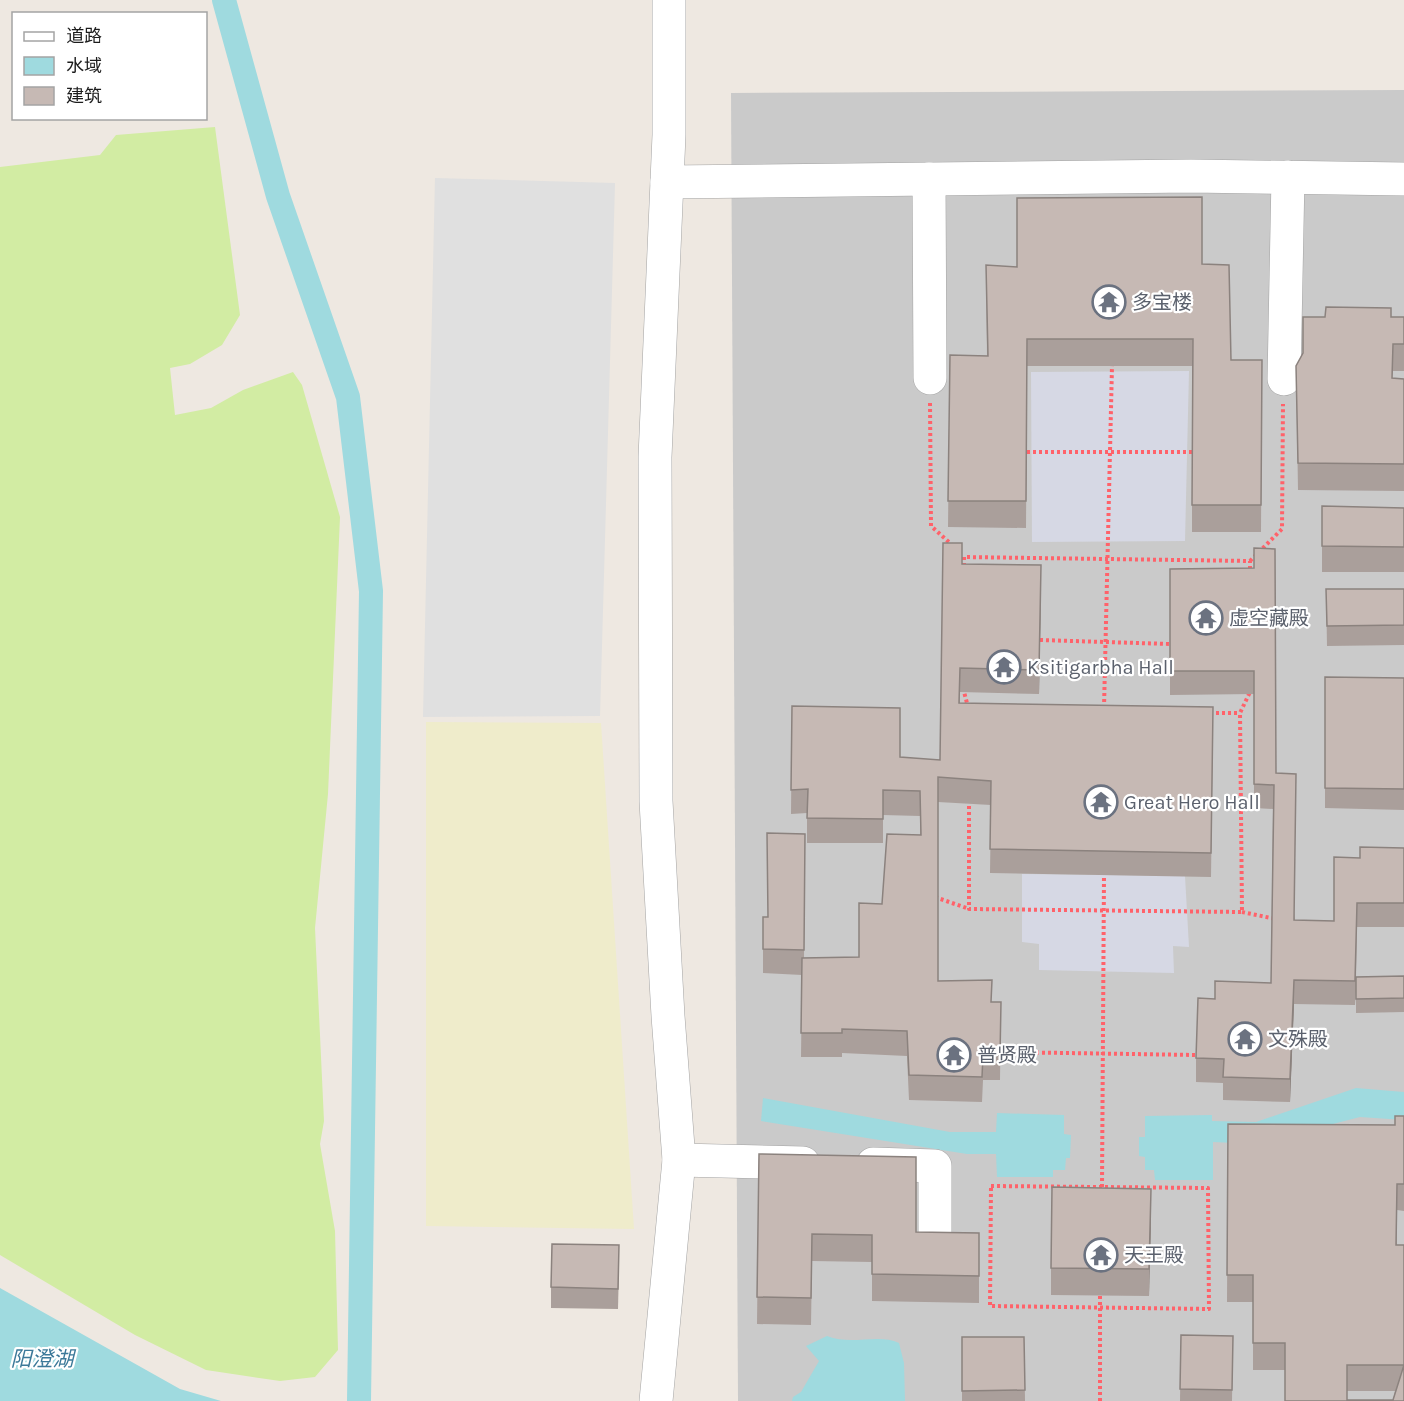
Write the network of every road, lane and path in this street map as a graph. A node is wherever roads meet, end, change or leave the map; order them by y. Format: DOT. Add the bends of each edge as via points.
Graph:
graph roads {
  1 [pos="669,0"];
  2 [pos="1288,177"];
  3 [pos="929,179"];
  4 [pos="1404,179"];
  5 [pos="667,182"];
  6 [pos="1113,366"];
  7 [pos="930,378"];
  8 [pos="1284,379"];
  9 [pos="1111,451"];
  10 [pos="1027,452"];
  11 [pos="1192,452"];
  12 [pos="964,557"];
  13 [pos="1108,559"];
  14 [pos="1250,561"];
  15 [pos="964,568"];
  16 [pos="1250,573"];
  17 [pos="1040,640"];
  18 [pos="1106,642"];
  19 [pos="1170,644"];
  20 [pos="963,678"];
  21 [pos="1250,681"];
  22 [pos="970,712"];
  23 [pos="1104,712"];
  24 [pos="1206,713"];
  25 [pos="1240,713"];
  26 [pos="969,793"];
  27 [pos="1104,875"];
  28 [pos="929,894"];
  29 [pos="969,909"];
  30 [pos="1104,911"];
  31 [pos="1242,912"];
  32 [pos="1283,921"];
  33 [pos="1000,1052"];
  34 [pos="1103,1054"];
  35 [pos="1197,1055"];
  36 [pos="679,1160"];
  37 [pos="1102,1187"];
  38 [pos="1102,1196"];
  39 [pos="936,1238"];
  40 [pos="1101,1296"];
  41 [pos="1101,1308"];
  42 [pos="656,1401"];
  43 [pos="1100,1401"];
  1 -- 5 [label="street"];
  2 -- 3 [label="street"];
  2 -- 4 [label="street"];
  2 -- 8 [label="street"];
  3 -- 5 [label="street"];
  3 -- 7 [label="street"];
  5 -- 36 [label="street" via="655,458 656,801"];
  6 -- 9 [label="path"];
  7 -- 12 [label="path" via="931,525"];
  8 -- 14 [label="path" via="1282,529"];
  9 -- 10 [label="path"];
  9 -- 11 [label="path"];
  9 -- 13 [label="path"];
  12 -- 13 [label="path"];
  12 -- 15 [label="path"];
  13 -- 14 [label="path"];
  13 -- 18 [label="path"];
  14 -- 16 [label="path"];
  17 -- 18 [label="path"];
  18 -- 19 [label="path"];
  18 -- 23 [label="path"];
  20 -- 22 [label="path"];
  21 -- 25 [label="path" via="1250,693"];
  24 -- 25 [label="path"];
  25 -- 31 [label="path"];
  26 -- 29 [label="path"];
  27 -- 30 [label="path"];
  28 -- 29 [label="path"];
  29 -- 30 [label="path"];
  30 -- 31 [label="path"];
  30 -- 34 [label="path"];
  31 -- 32 [label="path"];
  33 -- 34 [label="path"];
  34 -- 35 [label="path"];
  34 -- 37 [label="path"];
  36 -- 39 [label="street" via="935,1166"];
  36 -- 42 [label="street"];
  37 -- 38 [label="path"];
  37 -- 41 [label="path" via="1208,1188 1209,1309"];
  37 -- 41 [label="path" via="991,1186 990,1306"];
  40 -- 41 [label="path"];
  41 -- 43 [label="path"];
}
